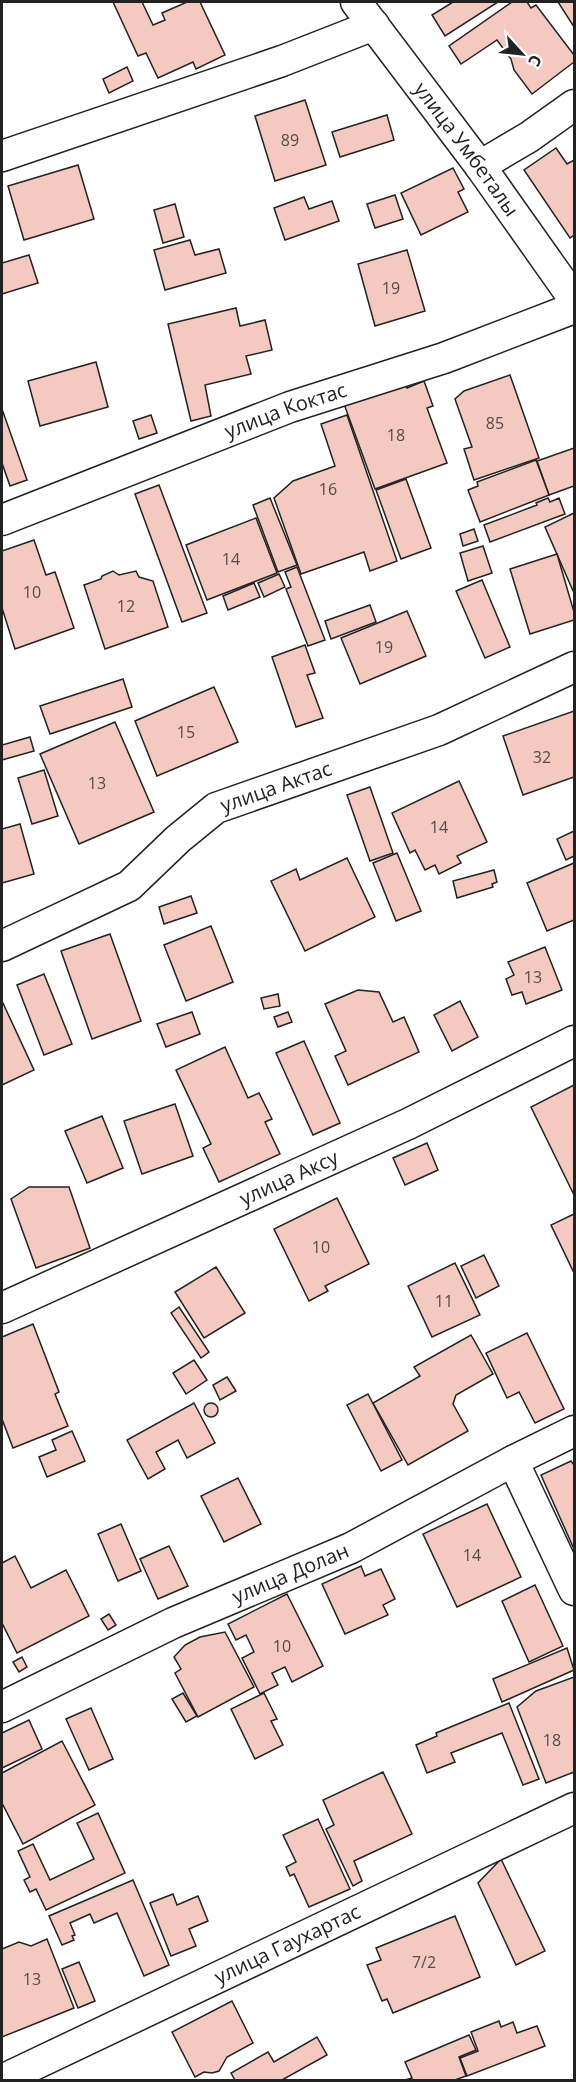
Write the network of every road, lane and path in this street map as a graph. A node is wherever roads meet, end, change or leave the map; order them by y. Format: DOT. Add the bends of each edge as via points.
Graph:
graph roads {
  1 [pos="356,2"];
  2 [pos="374,25"];
  3 [pos="574,105"];
  4 [pos="2,156"];
  5 [pos="480,166"];
  6 [pos="574,299"];
  7 [pos="574,308"];
  8 [pos="2,520"];
  9 [pos="574,667"];
  10 [pos="2,946"];
  11 [pos="574,1041"];
  12 [pos="2,1308"];
  13 [pos="574,1431"];
  14 [pos="513,1461"];
  15 [pos="574,1590"];
  16 [pos="2,1707"];
  17 [pos="574,1808"];
  18 [pos="2,2080"];
  1 -- 2 [label="street, улица Умбеталы"];
  2 -- 4 [label="street" via="282,61"];
  2 -- 5 [label="street, улица Умбеталы"];
  3 -- 5 [label="street"];
  5 -- 6 [label="street, улица Умбеталы"];
  7 -- 8 [label="street, улица Коктас" via="444,358 290,407"];
  9 -- 10 [label="street, улица Актас" via="439,730 216,808 129,886"];
  11 -- 12 [label="street, улица Аксу" via="408,1124"];
  13 -- 14 [label="street, улица Долан"];
  14 -- 15 [label="street"];
  14 -- 16 [label="street, улица Долан" via="351,1548 173,1623"];
  17 -- 18 [label="street, улица Гаухартас"];
}
